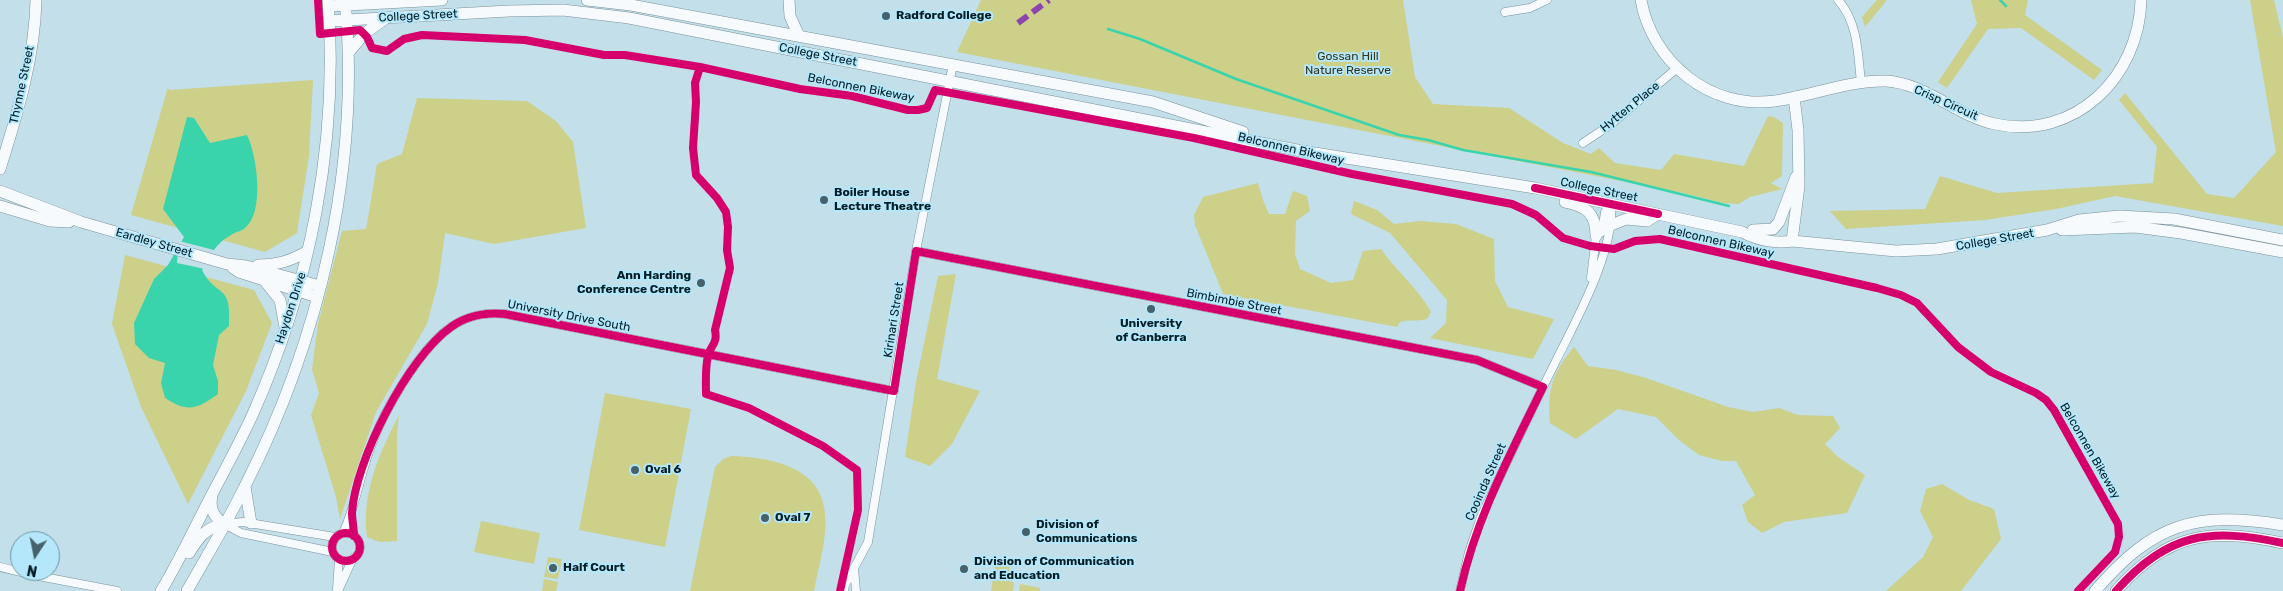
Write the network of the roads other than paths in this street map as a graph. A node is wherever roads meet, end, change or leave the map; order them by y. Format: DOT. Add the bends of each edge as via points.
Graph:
graph roads {
  1 [pos="36,0"];
  2 [pos="442,0"];
  3 [pos="586,0"];
  4 [pos="789,0"];
  5 [pos="1547,0"];
  6 [pos="1641,0"];
  7 [pos="1838,0"];
  8 [pos="2141,0"];
  9 [pos="393,1"];
  10 [pos="369,2"];
  11 [pos="328,3"];
  12 [pos="346,3"];
  13 [pos="1505,12"];
  14 [pos="386,18"];
  15 [pos="347,20"];
  16 [pos="329,21"];
  17 [pos="799,36"];
  18 [pos="349,52"];
  19 [pos="953,64"];
  20 [pos="1676,69"];
  21 [pos="949,81"];
  22 [pos="1861,83"];
  23 [pos="1794,97"];
  24 [pos="1583,143"];
  25 [pos="1302,151"];
  26 [pos="0,169"];
  27 [pos="1798,174"];
  28 [pos="1535,188"];
  29 [pos="0,191"];
  30 [pos="1611,203"];
  31 [pos="0,206"];
  32 [pos="1658,214"];
  33 [pos="81,222"];
  34 [pos="1609,226"];
  35 [pos="2047,230"];
  36 [pos="1747,231"];
  37 [pos="1596,236"];
  38 [pos="2282,240"];
  39 [pos="1792,241"];
  40 [pos="308,251"];
  41 [pos="916,252"];
  42 [pos="2283,252"];
  43 [pos="227,264"];
  44 [pos="246,266"];
  45 [pos="265,280"];
  46 [pos="299,286"];
  47 [pos="1590,288"];
  48 [pos="318,291"];
  49 [pos="285,329"];
  50 [pos="1543,387"];
  51 [pos="894,391"];
  52 [pos="245,487"];
  53 [pos="214,490"];
  54 [pos="352,513"];
  55 [pos="251,523"];
  56 [pos="224,524"];
  57 [pos="2282,525"];
  58 [pos="344,533"];
  59 [pos="354,536"];
  60 [pos="335,537"];
  61 [pos="2283,543"];
  62 [pos="333,552"];
  63 [pos="353,558"];
  64 [pos="339,559"];
  65 [pos="0,566"];
  66 [pos="854,568"];
  67 [pos="162,589"];
  68 [pos="117,591"];
  69 [pos="188,591"];
  70 [pos="337,591"];
  71 [pos="844,591"];
  72 [pos="856,591"];
  73 [pos="1460,591"];
  74 [pos="2095,591"];
  75 [pos="2116,591"];
  1 -- 26 [label="street, Thynne Street" via="19,108"];
  2 -- 9 [label="street, College Street"];
  3 -- 17 [label="street, College Street" via="631,5"];
  4 -- 17 [label="street" via="790,16"];
  5 -- 13 [label="street" via="1530,8"];
  6 -- 20 [label="street, Crisp Circuit" via="1656,43"];
  7 -- 22 [label="street" via="1847,10 1858,42"];
  8 -- 22 [label="street, Crisp Circuit" via="2136,36 2124,66 2108,89 2088,105 2056,120 2021,126 1995,124 1905,86 1887,81"];
  9 -- 10 [label="street, College Street"];
  10 -- 12 [label="street, College Street"];
  11 -- 12 [label="street, College Street"];
  11 -- 16 [label="street, Haydon Drive"];
  12 -- 15 [label="street, Haydon Drive"];
  14 -- 15 [label="street, College Street"];
  14 -- 18 [label="street" via="364,34"];
  14 -- 21 [label="street, College Street" via="563,10 648,21"];
  15 -- 16 [label="street, College Street"];
  15 -- 18 [label="street, Haydon Drive"];
  16 -- 40 [label="street, Haydon Drive" via="329,115 321,192"];
  17 -- 19 [label="street, College Street"];
  18 -- 48 [label="street, Haydon Drive" via="348,122 333,229"];
  19 -- 21 [label="street, Kirinari Street"];
  19 -- 25 [label="street, College Street" via="1153,102"];
  20 -- 23 [label="street, Crisp Circuit" via="1721,96 1742,101"];
  20 -- 24 [label="street, Hytten Place" via="1610,125"];
  21 -- 25 [label="street, College Street"];
  21 -- 41 [label="street, Kirinari Street"];
  22 -- 23 [label="street, Crisp Circuit"];
  23 -- 27 [label="street"];
  25 -- 28 [label="street, College Street"];
  27 -- 36 [label="street" via="1779,222 1773,229"];
  27 -- 39 [label="street"];
  28 -- 30 [label="street, College Street"];
  28 -- 37 [label="street" via="1545,197 1587,208 1593,216"];
  29 -- 33 [label="street, Eardley Street"];
  30 -- 32 [label="street, College Street"];
  30 -- 34 [label="street, Cooinda Street"];
  30 -- 37 [label="street, Cooinda Street" via="1605,212 1602,232"];
  31 -- 33 [label="street, Eardley Street" via="50,220"];
  32 -- 34 [label="street" via="1647,221 1626,219"];
  32 -- 36 [label="street, College Street"];
  33 -- 43 [label="street, Eardley Street"];
  34 -- 47 [label="street, Cooinda Street" via="1604,254"];
  35 -- 38 [label="street, College Street" via="2079,220 2136,217 2174,219"];
  35 -- 39 [label="street, College Street" via="1961,246 1896,251"];
  35 -- 42 [label="street, College Street" via="2135,227"];
  36 -- 39 [label="street, College Street" via="1783,236"];
  37 -- 47 [label="street, Cooinda Street"];
  40 -- 44 [label="street" via="278,265"];
  40 -- 46 [label="street, Haydon Drive"];
  41 -- 50 [label="street, Bimbimbie Street" via="1477,360"];
  41 -- 51 [label="street, Kirinari Street"];
  43 -- 44 [label="street, Eardley Street"];
  43 -- 45 [label="street, Eardley Street" via="239,272"];
  44 -- 46 [label="street, Eardley Street"];
  45 -- 46 [label="street, Eardley Street"];
  45 -- 49 [label="street" via="280,300"];
  46 -- 48 [label="street, Eardley Street"];
  46 -- 49 [label="street, Haydon Drive"];
  47 -- 50 [label="street, Cooinda Street"];
  48 -- 52 [label="street, Haydon Drive" via="298,363"];
  49 -- 53 [label="street, Haydon Drive" via="251,418"];
  50 -- 73 [label="street, Cooinda Street" via="1481,517"];
  51 -- 54 [label="street, University Drive South" via="505,314 480,314 445,332 400,387 380,422 360,478"];
  51 -- 66 [label="street, Kirinari Street" via="868,542"];
  52 -- 55 [label="street"];
  52 -- 56 [label="street, Haydon Drive"];
  53 -- 56 [label="street" via="211,508"];
  53 -- 67 [label="street, Haydon Drive"];
  54 -- 58 [label="street, University Drive South"];
  54 -- 59 [label="street, University Drive South"];
  55 -- 56 [label="street"];
  55 -- 60 [label="street"];
  56 -- 62 [label="street" via="241,533"];
  56 -- 67 [label="street" via="211,527 197,540 178,573"];
  56 -- 69 [label="street, Haydon Drive"];
  57 -- 74 [label="street" via="2232,519 2180,526 2143,544 2122,560"];
  58 -- 59 [label="street"];
  58 -- 60 [label="street"];
  59 -- 63 [label="street" via="360,549"];
  60 -- 62 [label="street"];
  61 -- 75 [label="street" via="2230,534 2190,540 2154,557"];
  62 -- 64 [label="street"];
  63 -- 64 [label="street"];
  63 -- 70 [label="street"];
  64 -- 70 [label="street"];
  65 -- 68 [label="street"];
  66 -- 71 [label="street, Kirinari Street"];
  66 -- 72 [label="street"];
}
